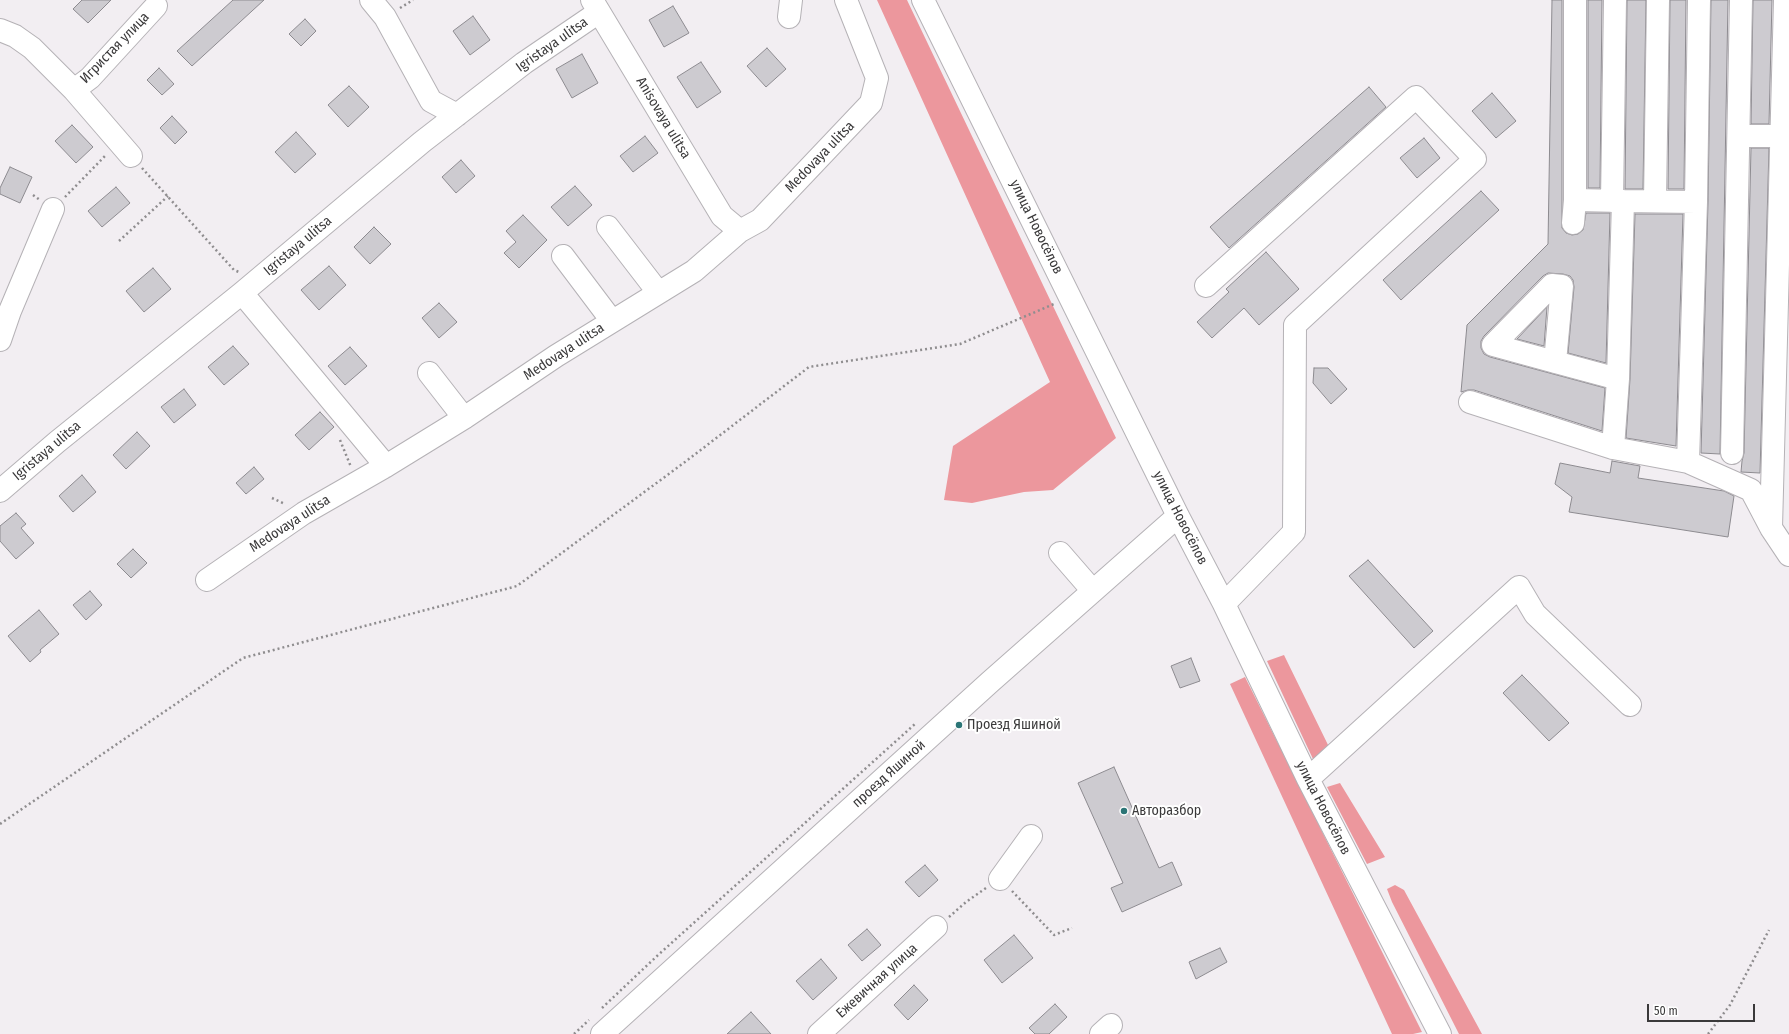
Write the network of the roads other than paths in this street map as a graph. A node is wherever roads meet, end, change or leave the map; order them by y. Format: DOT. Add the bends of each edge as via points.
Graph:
graph roads {
  1 [pos="371,0"];
  2 [pos="846,0"];
  3 [pos="923,0"];
  4 [pos="1575,0"];
  5 [pos="1615,0"];
  6 [pos="1658,0"];
  7 [pos="1699,0"];
  8 [pos="1741,0"];
  9 [pos="1785,0"];
  10 [pos="156,6"];
  11 [pos="596,6"];
  12 [pos="0,30"];
  13 [pos="74,90"];
  14 [pos="457,116"];
  15 [pos="1739,136"];
  16 [pos="1781,136"];
  17 [pos="125,149"];
  18 [pos="1575,200"];
  19 [pos="1618,201"];
  20 [pos="1654,201"];
  21 [pos="1696,202"];
  22 [pos="54,209"];
  23 [pos="1573,223"];
  24 [pos="608,227"];
  25 [pos="740,231"];
  26 [pos="563,256"];
  27 [pos="1206,286"];
  28 [pos="250,287"];
  29 [pos="658,292"];
  30 [pos="612,321"];
  31 [pos="0,340"];
  32 [pos="1555,362"];
  33 [pos="429,373"];
  34 [pos="1618,379"];
  35 [pos="1470,402"];
  36 [pos="464,418"];
  37 [pos="1612,448"];
  38 [pos="1732,453"];
  39 [pos="1688,462"];
  40 [pos="386,466"];
  41 [pos="1,488"];
  42 [pos="1178,516"];
  43 [pos="1771,528"];
  44 [pos="1060,553"];
  45 [pos="1789,555"];
  46 [pos="207,580"];
  47 [pos="1094,591"];
  48 [pos="1224,604"];
  49 [pos="1630,705"];
  50 [pos="1308,779"];
  51 [pos="1031,836"];
  52 [pos="1000,879"];
  53 [pos="936,927"];
  54 [pos="602,1034"];
  55 [pos="819,1034"];
  56 [pos="1440,1034"];
  1 -- 14 [label="street" via="385,17 431,101"];
  2 -- 25 [label="street, Medovaya ulitsa" via="877,78 871,103 760,220"];
  3 -- 42 [label="street, улица Новосёлов"];
  4 -- 18 [label="street"];
  5 -- 19 [label="street"];
  6 -- 20 [label="street"];
  7 -- 21 [label="street"];
  8 -- 15 [label="street"];
  9 -- 16 [label="street"];
  10 -- 13 [label="street, Игристая улица" via="90,78"];
  11 -- 14 [label="street, Igristaya ulitsa"];
  11 -- 25 [label="street, Anisovaya ulitsa" via="722,216"];
  12 -- 13 [label="street" via="15,36 32,48"];
  13 -- 17 [label="street"];
  14 -- 28 [label="street, Igristaya ulitsa" via="422,142"];
  15 -- 16 [label="street"];
  15 -- 38 [label="street"];
  16 -- 43 [label="street"];
  18 -- 19 [label="street"];
  18 -- 23 [label="street"];
  19 -- 20 [label="street"];
  19 -- 34 [label="street"];
  20 -- 21 [label="street"];
  21 -- 39 [label="street"];
  22 -- 31 [label="street" via="10,310"];
  24 -- 29 [label="street"];
  25 -- 29 [label="street, Medovaya ulitsa" via="694,270"];
  26 -- 30 [label="street"];
  27 -- 48 [label="street" via="1416,97 1475,159 1295,325 1294,532"];
  28 -- 40 [label="street" via="353,426"];
  28 -- 41 [label="street, Igristaya ulitsa"];
  29 -- 30 [label="street, Medovaya ulitsa"];
  30 -- 36 [label="street, Medovaya ulitsa"];
  32 -- 34 [label="street"];
  33 -- 36 [label="street"];
  34 -- 37 [label="street"];
  35 -- 37 [label="street"];
  36 -- 40 [label="street, Medovaya ulitsa"];
  37 -- 39 [label="street"];
  39 -- 43 [label="street" via="1751,490"];
  40 -- 46 [label="street, Medovaya ulitsa" via="304,513"];
  42 -- 47 [label="street, проезд Яшиной"];
  42 -- 48 [label="street, улица Новосёлов"];
  43 -- 45 [label="street"];
  44 -- 47 [label="street"];
  47 -- 54 [label="street, проезд Яшиной" via="978,692"];
  48 -- 50 [label="street, улица Новосёлов"];
  49 -- 50 [label="street" via="1535,614 1519,586"];
  50 -- 56 [label="street, улица Новосёлов"];
  51 -- 52 [label="street"];
  53 -- 55 [label="street, Ежевичная улица"];
}
